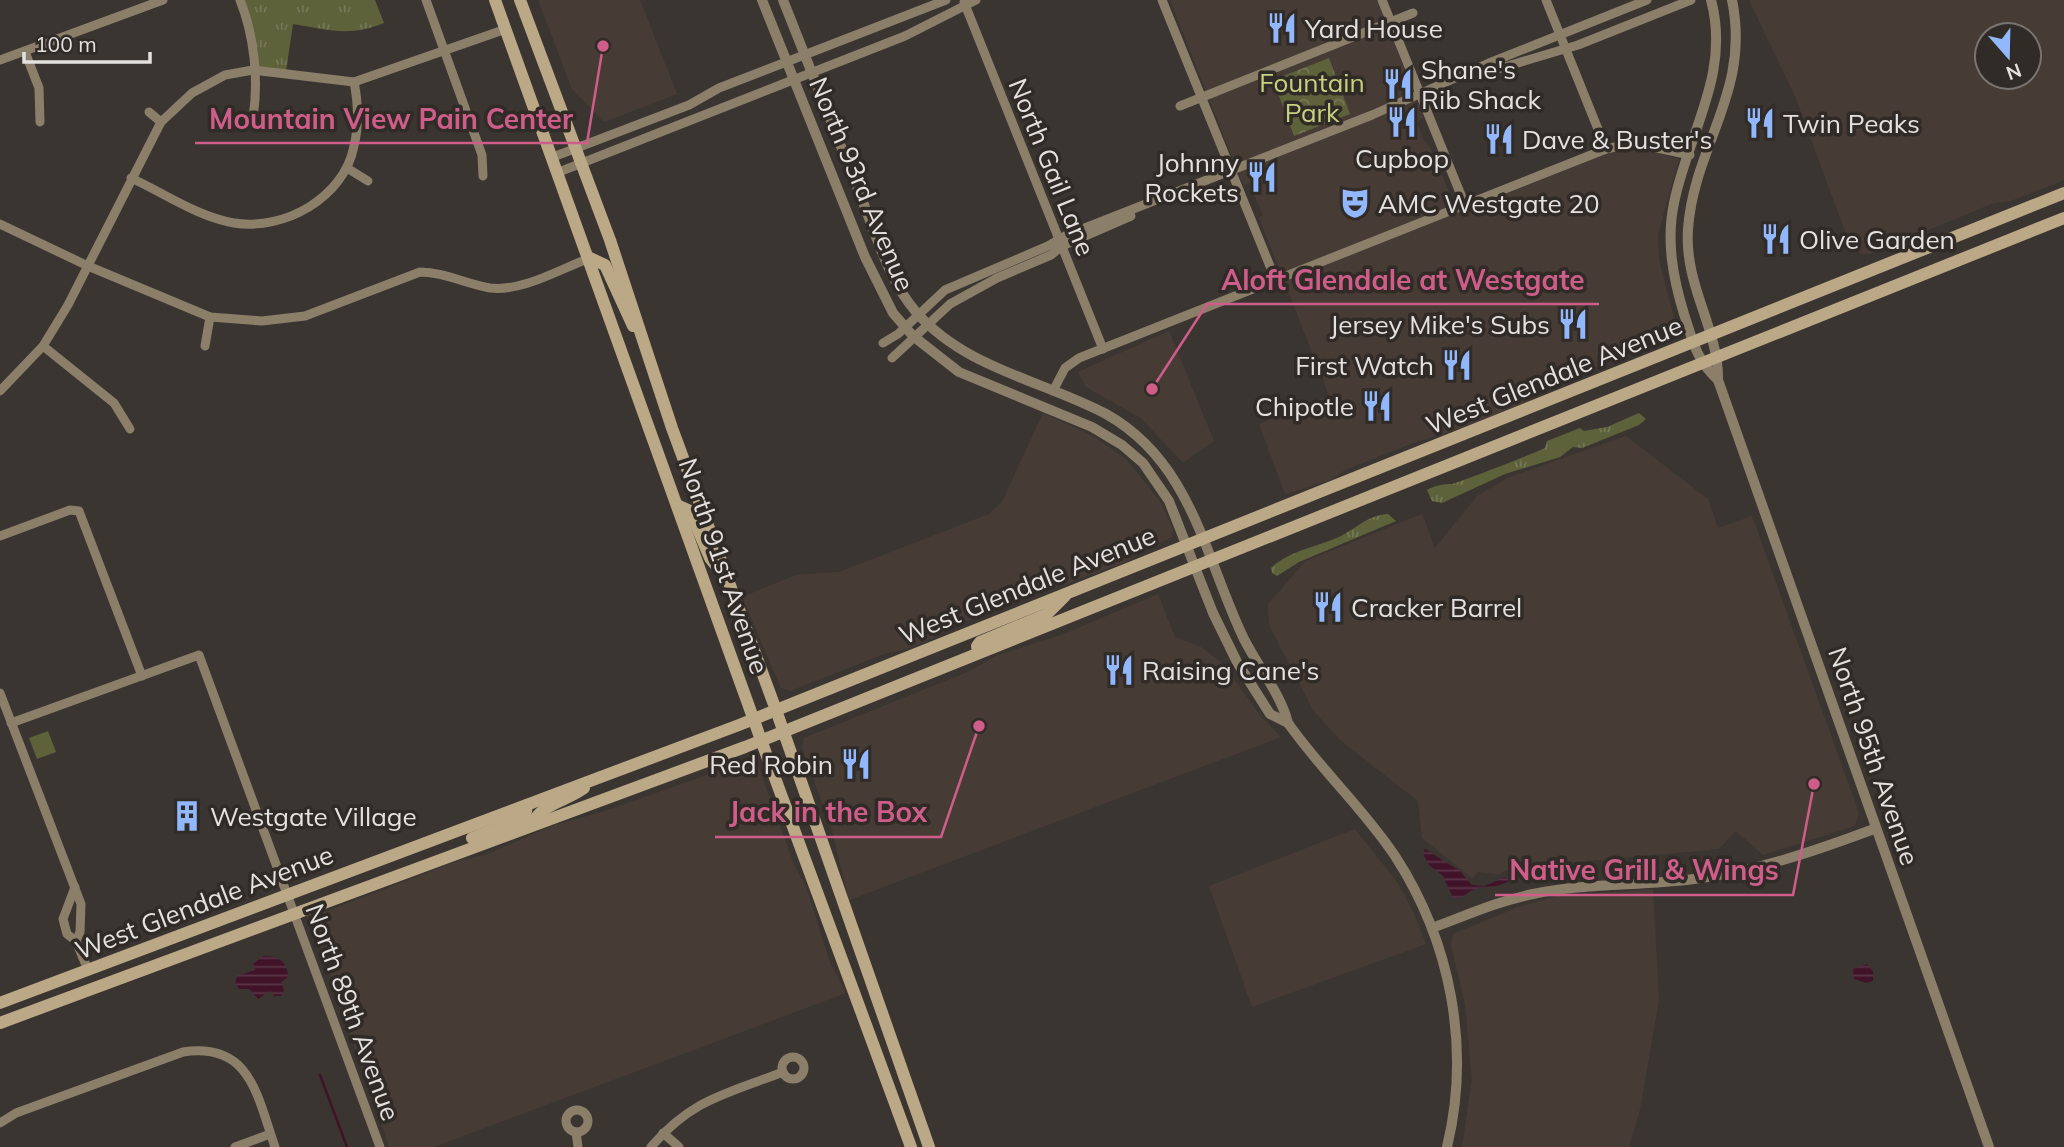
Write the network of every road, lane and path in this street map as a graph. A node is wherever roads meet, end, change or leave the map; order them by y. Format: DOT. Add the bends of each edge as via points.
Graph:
graph roads {
  1 [pos="163,0"];
  2 [pos="240,0"];
  3 [pos="426,0"];
  4 [pos="495,0"];
  5 [pos="520,0"];
  6 [pos="762,0"];
  7 [pos="782,0"];
  8 [pos="946,0"];
  9 [pos="976,0"];
  10 [pos="1162,0"];
  11 [pos="1382,0"];
  12 [pos="1546,0"];
  13 [pos="1647,0"];
  14 [pos="1691,0"];
  15 [pos="1711,0"];
  16 [pos="1732,0"];
  17 [pos="964,2"];
  18 [pos="1413,13"];
  19 [pos="1391,22"];
  20 [pos="506,29"];
  21 [pos="1560,35"];
  22 [pos="1565,47"];
  23 [pos="445,51"];
  24 [pos="25,52"];
  25 [pos="805,56"];
  26 [pos="0,60"];
  27 [pos="787,62"];
  28 [pos="1481,68"];
  29 [pos="254,70"];
  30 [pos="811,73"];
  31 [pos="793,79"];
  32 [pos="354,82"];
  33 [pos="1420,94"];
  34 [pos="1202,97"];
  35 [pos="1180,106"];
  36 [pos="149,112"];
  37 [pos="253,117"];
  38 [pos="40,122"];
  39 [pos="161,122"];
  40 [pos="576,149"];
  41 [pos="1606,149"];
  42 [pos="1690,155"];
  43 [pos="553,157"];
  44 [pos="582,164"];
  45 [pos="346,168"];
  46 [pos="1231,171"];
  47 [pos="559,172"];
  48 [pos="484,176"];
  49 [pos="131,178"];
  50 [pos="368,181"];
  51 [pos="2064,193"];
  52 [pos="1465,205"];
  53 [pos="2064,218"];
  54 [pos="1,226"];
  55 [pos="1060,242"];
  56 [pos="590,258"];
  57 [pos="88,266"];
  58 [pos="1276,281"];
  59 [pos="917,313"];
  60 [pos="209,317"];
  61 [pos="927,323"];
  62 [pos="904,326"];
  63 [pos="913,336"];
  64 [pos="1710,337"];
  65 [pos="643,340"];
  66 [pos="883,343"];
  67 [pos="1693,344"];
  68 [pos="43,346"];
  69 [pos="205,346"];
  70 [pos="1102,349"];
  71 [pos="892,358"];
  72 [pos="1718,358"];
  73 [pos="1702,365"];
  74 [pos="1718,380"];
  75 [pos="0,391"];
  76 [pos="1054,391"];
  77 [pos="130,429"];
  78 [pos="679,506"];
  79 [pos="0,536"];
  80 [pos="1203,540"];
  81 [pos="1188,546"];
  82 [pos="1212,561"];
  83 [pos="1195,567"];
  84 [pos="727,580"];
  85 [pos="1068,594"];
  86 [pos="978,653"];
  87 [pos="142,676"];
  88 [pos="0,693"];
  89 [pos="776,709"];
  90 [pos="753,719"];
  91 [pos="11,723"];
  92 [pos="1288,723"];
  93 [pos="783,732"];
  94 [pos="761,740"];
  95 [pos="597,778"];
  96 [pos="527,805"];
  97 [pos="532,825"];
  98 [pos="1874,829"];
  99 [pos="457,853"];
  100 [pos="75,887"];
  101 [pos="287,896"];
  102 [pos="293,913"];
  103 [pos="63,919"];
  104 [pos="79,921"];
  105 [pos="1432,928"];
  106 [pos="76,940"];
  107 [pos="863,962"];
  108 [pos="845,967"];
  109 [pos="88,970"];
  110 [pos="94,988"];
  111 [pos="0,1003"];
  112 [pos="0,1023"];
  113 [pos="783,1072"];
  114 [pos="0,1124"];
  115 [pos="576,1132"];
  116 [pos="663,1133"];
  117 [pos="270,1134"];
  118 [pos="235,1147"];
  119 [pos="275,1147"];
  120 [pos="380,1147"];
  121 [pos="578,1147"];
  122 [pos="651,1147"];
  123 [pos="679,1147"];
  124 [pos="911,1147"];
  125 [pos="929,1147"];
  126 [pos="1447,1147"];
  127 [pos="1989,1147"];
  1 -- 24 [label="street"];
  2 -- 29 [label="street"];
  3 -- 23 [label="street"];
  4 -- 20 [label="main road, North 91st Avenue"];
  5 -- 40 [label="main road, North 91st Avenue"];
  6 -- 27 [label="street, North 93rd Avenue"];
  7 -- 25 [label="street, North 93rd Avenue"];
  8 -- 25 [label="street"];
  9 -- 17 [label="street"];
  10 -- 34 [label="street"];
  11 -- 19 [label="street"];
  12 -- 21 [label="street"];
  13 -- 21 [label="street"];
  14 -- 22 [label="street"];
  15 -- 42 [label="street, North 95th Avenue" via="1715,70"];
  16 -- 64 [label="street, North 95th Avenue" via="1734,69 1693,198 1688,228 1690,271"];
  17 -- 30 [label="street" via="905,36"];
  17 -- 55 [label="street, North Gail Lane"];
  18 -- 19 [label="street"];
  19 -- 33 [label="street"];
  19 -- 34 [label="street"];
  20 -- 23 [label="street"];
  20 -- 43 [label="main road, North 91st Avenue"];
  21 -- 22 [label="street"];
  21 -- 28 [label="street"];
  22 -- 28 [label="street" via="1491,71"];
  22 -- 41 [label="street"];
  23 -- 32 [label="street"];
  23 -- 48 [label="street" via="482,155"];
  24 -- 26 [label="street"];
  24 -- 38 [label="street" via="39,89"];
  25 -- 27 [label="street"];
  25 -- 30 [label="street, North 93rd Avenue"];
  27 -- 31 [label="street, North 93rd Avenue"];
  27 -- 40 [label="street"];
  28 -- 33 [label="street"];
  29 -- 32 [label="street"];
  29 -- 37 [label="street"];
  29 -- 39 [label="street" via="225,75 192,93"];
  30 -- 31 [label="street"];
  30 -- 59 [label="street, North 93rd Avenue" via="891,270"];
  31 -- 44 [label="street"];
  31 -- 62 [label="street, North 93rd Avenue" via="876,280"];
  32 -- 45 [label="street" via="357,125"];
  33 -- 46 [label="street"];
  33 -- 52 [label="street"];
  34 -- 35 [label="street"];
  34 -- 46 [label="street"];
  36 -- 39 [label="street"];
  39 -- 49 [label="street"];
  40 -- 43 [label="street"];
  40 -- 44 [label="main road, North 91st Avenue"];
  41 -- 42 [label="street" via="1633,143"];
  41 -- 52 [label="street"];
  42 -- 67 [label="street, North 95th Avenue" via="1673,205 1671,245 1677,291"];
  43 -- 47 [label="main road, North 91st Avenue"];
  44 -- 47 [label="street"];
  44 -- 65 [label="main road, North 91st Avenue"];
  45 -- 49 [label="street" via="331,189 304,210 269,223 235,223 214,217"];
  45 -- 50 [label="street"];
  46 -- 55 [label="street"];
  46 -- 58 [label="street"];
  47 -- 56 [label="main road, North 91st Avenue"];
  49 -- 57 [label="street"];
  51 -- 64 [label="main road, West Glendale Avenue"];
  52 -- 58 [label="street"];
  53 -- 72 [label="main road, West Glendale Avenue"];
  54 -- 57 [label="street"];
  55 -- 59 [label="street" via="952,286"];
  55 -- 61 [label="street" via="1051,255 962,296"];
  55 -- 70 [label="street, North Gail Lane"];
  56 -- 60 [label="street" via="511,287 486,287 420,272 305,316 262,321"];
  56 -- 65 [label="main road" via="605,265 622,307"];
  56 -- 78 [label="main road, North 91st Avenue"];
  57 -- 60 [label="street"];
  57 -- 68 [label="street"];
  58 -- 70 [label="street"];
  59 -- 61 [label="street, North 93rd Avenue"];
  59 -- 62 [label="street"];
  60 -- 69 [label="street"];
  61 -- 63 [label="street"];
  61 -- 76 [label="street, North 93rd Avenue" via="964,352"];
  62 -- 63 [label="street, North 93rd Avenue"];
  62 -- 66 [label="street"];
  63 -- 71 [label="street"];
  63 -- 81 [label="street, North 93rd Avenue" via="959,372 1092,426 1122,445 1160,487"];
  64 -- 67 [label="main road, West Glendale Avenue"];
  64 -- 72 [label="street, North 95th Avenue"];
  65 -- 84 [label="main road, North 91st Avenue"];
  67 -- 73 [label="street, North 95th Avenue"];
  67 -- 80 [label="main road, West Glendale Avenue"];
  68 -- 75 [label="street"];
  68 -- 77 [label="street" via="114,403"];
  70 -- 76 [label="street" via="1069,365"];
  72 -- 73 [label="main road, West Glendale Avenue"];
  72 -- 74 [label="street, North 95th Avenue"];
  73 -- 74 [label="street, North 95th Avenue"];
  73 -- 82 [label="main road, West Glendale Avenue"];
  74 -- 98 [label="street, North 95th Avenue"];
  76 -- 80 [label="street, North 93rd Avenue" via="1109,416 1154,451 1185,495"];
  78 -- 84 [label="main road" via="690,511 710,558"];
  78 -- 90 [label="main road, North 91st Avenue"];
  79 -- 87 [label="street" via="70,510 79,511"];
  80 -- 81 [label="main road, West Glendale Avenue"];
  80 -- 82 [label="street, North 93rd Avenue"];
  81 -- 83 [label="street, North 93rd Avenue"];
  81 -- 85 [label="main road, West Glendale Avenue"];
  82 -- 83 [label="main road, West Glendale Avenue"];
  82 -- 92 [label="street, North 93rd Avenue" via="1245,640"];
  83 -- 86 [label="main road, West Glendale Avenue"];
  83 -- 92 [label="street, North 93rd Avenue" via="1241,670 1270,714"];
  84 -- 89 [label="main road, North 91st Avenue"];
  85 -- 86 [label="main road" via="1047,614 980,642"];
  85 -- 89 [label="main road, West Glendale Avenue"];
  86 -- 93 [label="main road, West Glendale Avenue"];
  87 -- 91 [label="street"];
  87 -- 101 [label="street, North 89th Avenue" via="199,655"];
  88 -- 91 [label="street"];
  89 -- 90 [label="main road, West Glendale Avenue"];
  89 -- 93 [label="main road, North 91st Avenue"];
  90 -- 94 [label="main road, North 91st Avenue"];
  90 -- 95 [label="main road, West Glendale Avenue"];
  91 -- 100 [label="street"];
  92 -- 105 [label="street" via="1394,855"];
  93 -- 94 [label="main road, West Glendale Avenue"];
  93 -- 107 [label="main road, North 91st Avenue"];
  94 -- 97 [label="main road, West Glendale Avenue"];
  94 -- 108 [label="main road, North 91st Avenue"];
  95 -- 96 [label="main road, West Glendale Avenue"];
  95 -- 97 [label="main road" via="571,799 541,810"];
  96 -- 99 [label="main road" via="525,817 460,843"];
  96 -- 101 [label="main road, West Glendale Avenue"];
  97 -- 99 [label="main road, West Glendale Avenue"];
  98 -- 105 [label="street" via="1813,852 1741,871 1541,892"];
  98 -- 127 [label="street, North 95th Avenue"];
  99 -- 102 [label="main road, West Glendale Avenue"];
  100 -- 103 [label="street"];
  100 -- 104 [label="street" via="81,904"];
  101 -- 102 [label="street, North 89th Avenue"];
  101 -- 109 [label="main road, West Glendale Avenue"];
  102 -- 110 [label="main road, West Glendale Avenue"];
  102 -- 120 [label="street, North 89th Avenue"];
  103 -- 104 [label="street"];
  103 -- 106 [label="street" via="66,934"];
  104 -- 106 [label="street"];
  105 -- 126 [label="street" via="1451,995 1457,1039 1455,1106"];
  106 -- 109 [label="street"];
  107 -- 108 [label="main road"];
  107 -- 125 [label="main road, North 91st Avenue"];
  108 -- 124 [label="main road, North 91st Avenue"];
  109 -- 110 [label="main road"];
  109 -- 111 [label="main road, West Glendale Avenue"];
  110 -- 112 [label="main road, West Glendale Avenue"];
  113 -- 116 [label="street" via="696,1105"];
  114 -- 117 [label="street" via="16,1113 183,1052 200,1050 226,1055 240,1065 250,1079"];
  115 -- 121 [label="street"];
  116 -- 122 [label="street"];
  116 -- 123 [label="street"];
  117 -- 118 [label="street"];
  117 -- 119 [label="street"];
}
